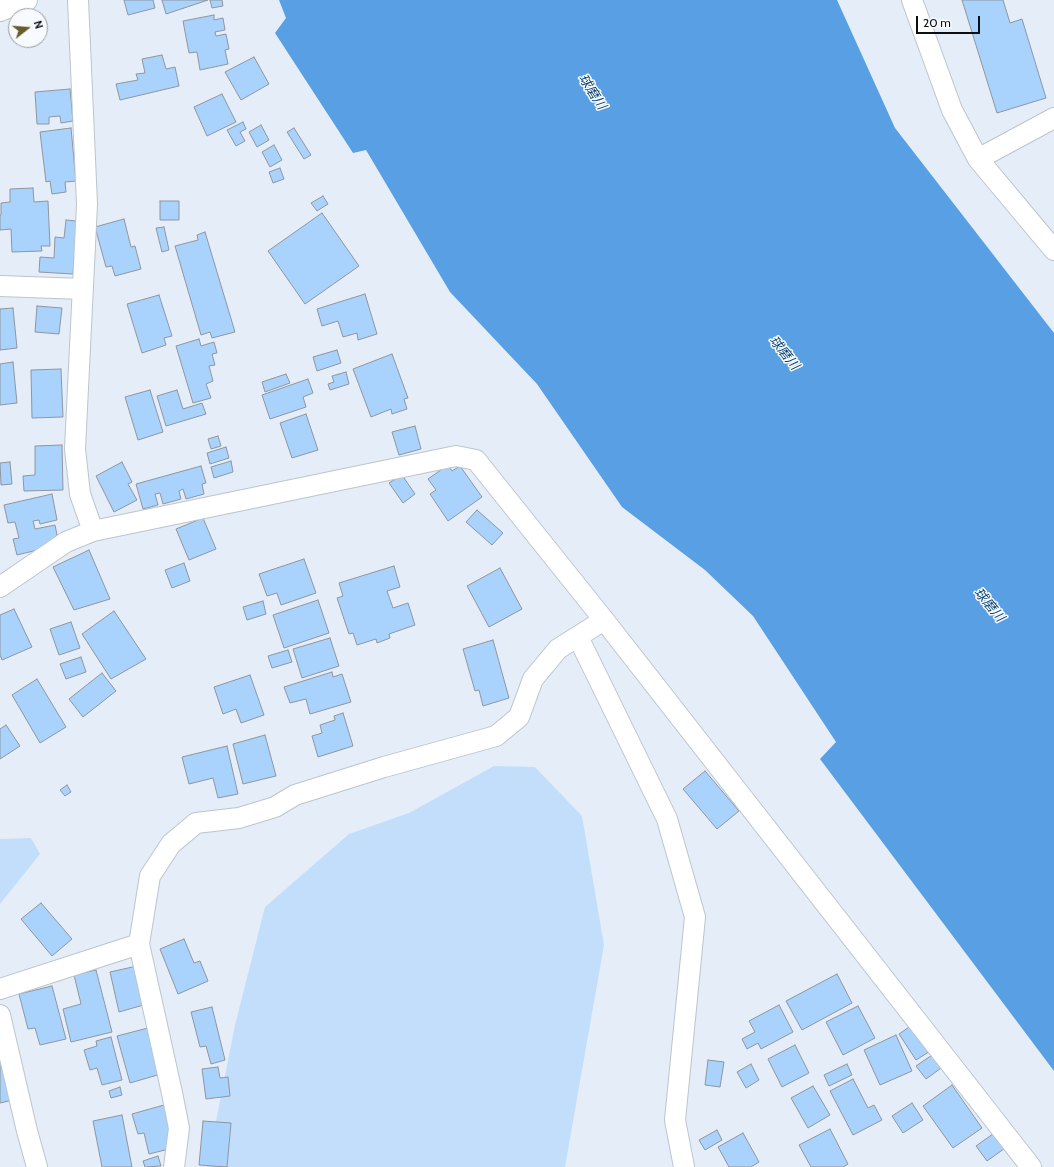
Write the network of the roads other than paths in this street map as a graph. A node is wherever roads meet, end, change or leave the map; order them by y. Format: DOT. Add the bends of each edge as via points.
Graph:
graph roads {
  1 [pos="26,0"];
  2 [pos="78,0"];
  3 [pos="912,0"];
  4 [pos="0,10"];
  5 [pos="1054,118"];
  6 [pos="978,159"];
  7 [pos="1054,250"];
  8 [pos="0,286"];
  9 [pos="83,289"];
  10 [pos="93,531"];
  11 [pos="0,587"];
  12 [pos="604,620"];
  13 [pos="578,637"];
  14 [pos="139,944"];
  15 [pos="0,989"];
  16 [pos="0,1015"];
  17 [pos="37,1167"];
  18 [pos="174,1167"];
  19 [pos="684,1167"];
  20 [pos="1031,1167"];
  1 -- 4 [label="highway"];
  2 -- 9 [label="street" via="87,204"];
  3 -- 6 [label="street" via="952,110"];
  5 -- 6 [label="street"];
  6 -- 7 [label="street"];
  8 -- 9 [label="street"];
  9 -- 10 [label="street" via="75,448 80,494"];
  10 -- 11 [label="street" via="66,542"];
  10 -- 12 [label="street" via="456,456 476,460"];
  12 -- 13 [label="street"];
  12 -- 20 [label="street"];
  13 -- 14 [label="street" via="558,649 533,679 519,717 496,736 384,766 295,795 274,807 239,818 196,823 171,844 150,876"];
  13 -- 19 [label="street" via="667,819 695,917 675,1120"];
  14 -- 15 [label="street"];
  14 -- 18 [label="street" via="179,1128"];
  16 -- 17 [label="street"];
}
